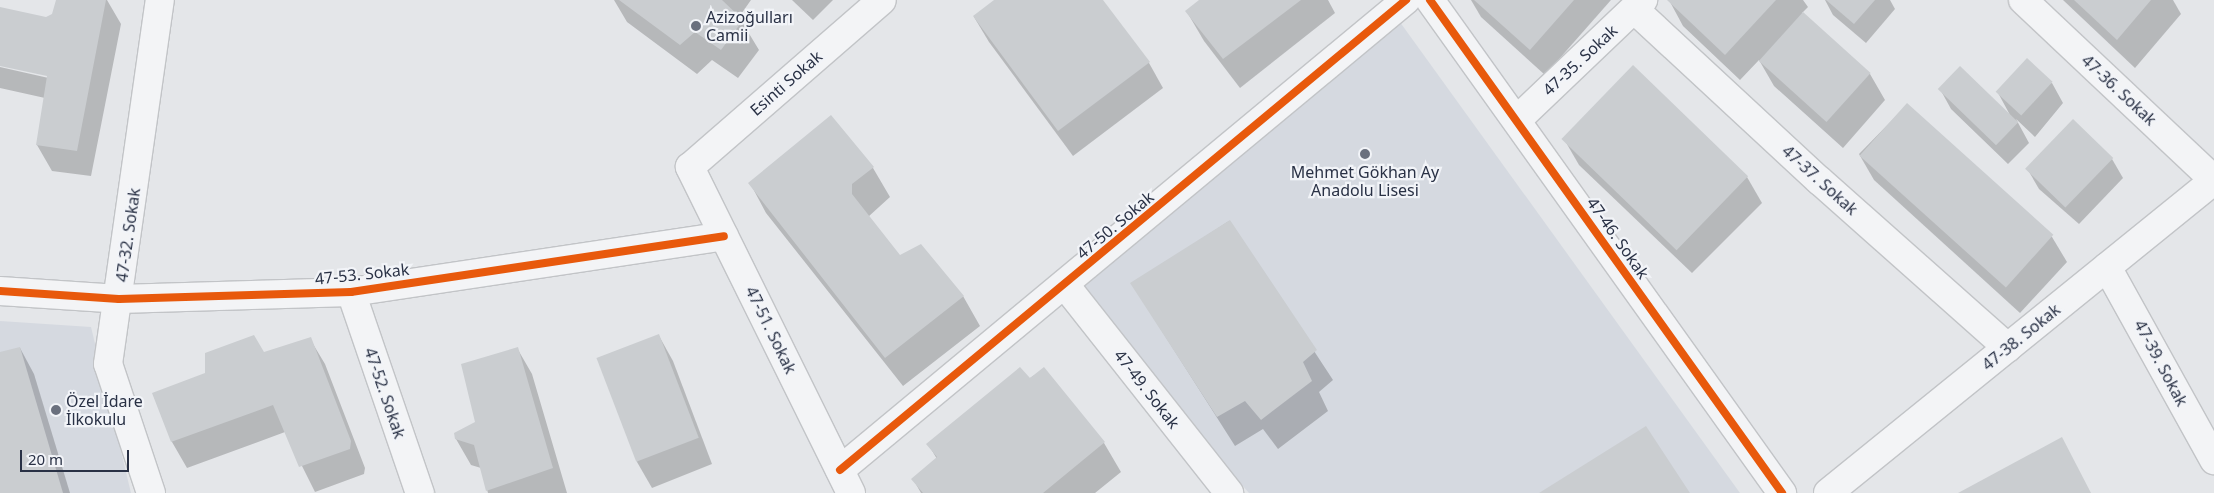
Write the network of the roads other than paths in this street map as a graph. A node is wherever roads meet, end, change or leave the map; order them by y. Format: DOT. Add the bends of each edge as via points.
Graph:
graph roads {
  1 [pos="160,0"];
  2 [pos="882,0"];
  3 [pos="1406,0"];
  4 [pos="1430,0"];
  5 [pos="2023,0"];
  6 [pos="1638,4"];
  7 [pos="1518,119"];
  8 [pos="690,167"];
  9 [pos="2214,180"];
  10 [pos="724,236"];
  11 [pos="2107,267"];
  12 [pos="1065,285"];
  13 [pos="0,291"];
  14 [pos="351,292"];
  15 [pos="119,299"];
  16 [pos="2008,348"];
  17 [pos="2214,460"];
  18 [pos="846,481"];
  19 [pos="151,493"];
  20 [pos="420,493"];
  21 [pos="1229,493"];
  22 [pos="1782,493"];
  23 [pos="1828,493"];
  1 -- 15 [label="street, 47-32. Sokak"];
  2 -- 8 [label="street, Esinti Sokak"];
  3 -- 12 [label="street, 47-50. Sokak"];
  4 -- 7 [label="street, 47-46. Sokak"];
  5 -- 9 [label="street, 47-36. Sokak"];
  6 -- 7 [label="street, 47-35. Sokak"];
  6 -- 16 [label="street, 47-37. Sokak" via="1820,181"];
  7 -- 22 [label="street, 47-46. Sokak"];
  8 -- 10 [label="street, 47-51. Sokak"];
  9 -- 11 [label="street, 47-38. Sokak"];
  10 -- 14 [label="street, 47-53. Sokak"];
  10 -- 18 [label="street, 47-51. Sokak"];
  11 -- 16 [label="street, 47-38. Sokak"];
  11 -- 17 [label="street, 47-39. Sokak"];
  12 -- 18 [label="street, 47-50. Sokak"];
  12 -- 21 [label="street, 47-49. Sokak"];
  13 -- 15 [label="street, 47-53. Sokak"];
  14 -- 15 [label="street, 47-53. Sokak"];
  14 -- 20 [label="street, 47-52. Sokak"];
  15 -- 19 [label="street, 47-32. Sokak" via="108,364"];
  16 -- 23 [label="street, 47-38. Sokak"];
}
